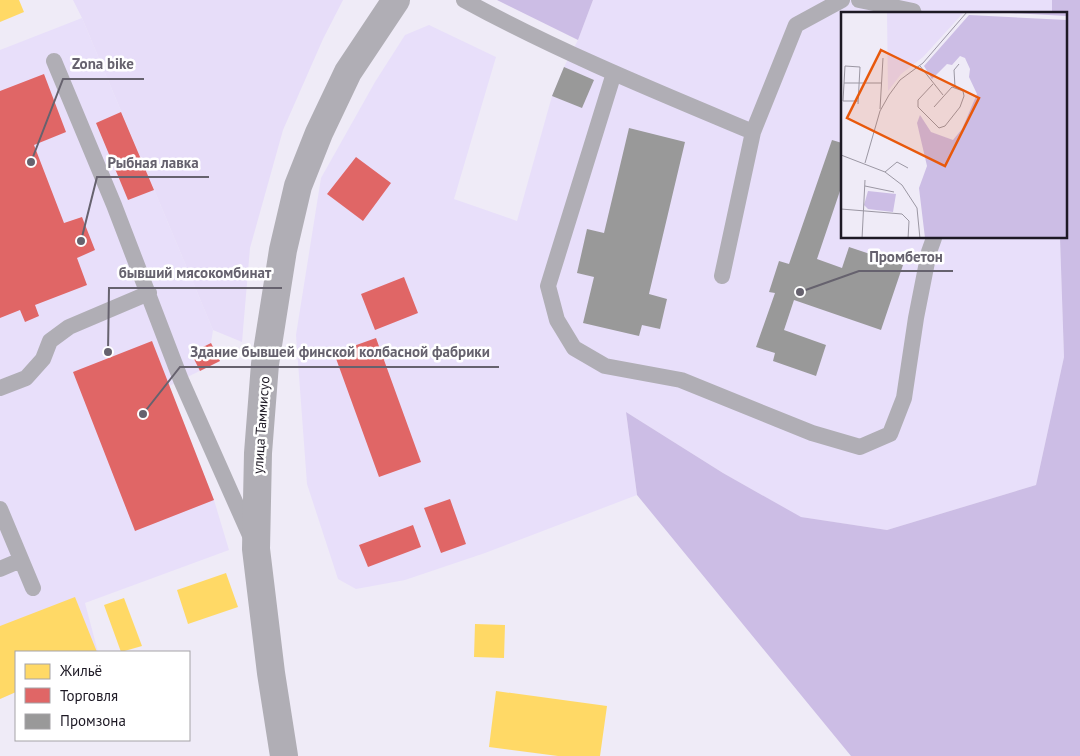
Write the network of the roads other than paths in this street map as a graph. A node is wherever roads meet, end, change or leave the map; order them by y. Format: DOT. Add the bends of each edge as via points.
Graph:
graph roads {
  1 [pos="396,0"];
  2 [pos="464,0"];
  3 [pos="842,0"];
  4 [pos="859,0"];
  5 [pos="823,4"];
  6 [pos="913,12"];
  7 [pos="54,61"];
  8 [pos="614,73"];
  9 [pos="753,132"];
  10 [pos="934,239"];
  11 [pos="722,276"];
  12 [pos="149,293"];
  13 [pos="0,388"];
  14 [pos="0,509"];
  15 [pos="256,549"];
  16 [pos="21,560"];
  17 [pos="0,569"];
  18 [pos="33,588"];
  19 [pos="284,756"];
  1 -- 15 [label="street, улица Таммисуо" via="348,72 318,133 298,186 283,250 265,364 258,453"];
  2 -- 8 [label="lane"];
  3 -- 5 [label="lane"];
  4 -- 6 [label="lane"];
  5 -- 9 [label="lane" via="796,26"];
  7 -- 12 [label="lane"];
  8 -- 9 [label="lane"];
  8 -- 10 [label="lane" via="548,286 557,320 574,348 605,366 681,380 812,433 860,447 890,434 904,398 916,318"];
  9 -- 11 [label="lane"];
  12 -- 13 [label="lane" via="68,327 50,341 42,359 26,378"];
  12 -- 15 [label="lane" via="181,380"];
  14 -- 16 [label="lane"];
  15 -- 19 [label="street, улица Таммисуо"];
  16 -- 17 [label="lane"];
  16 -- 18 [label="lane"];
}
